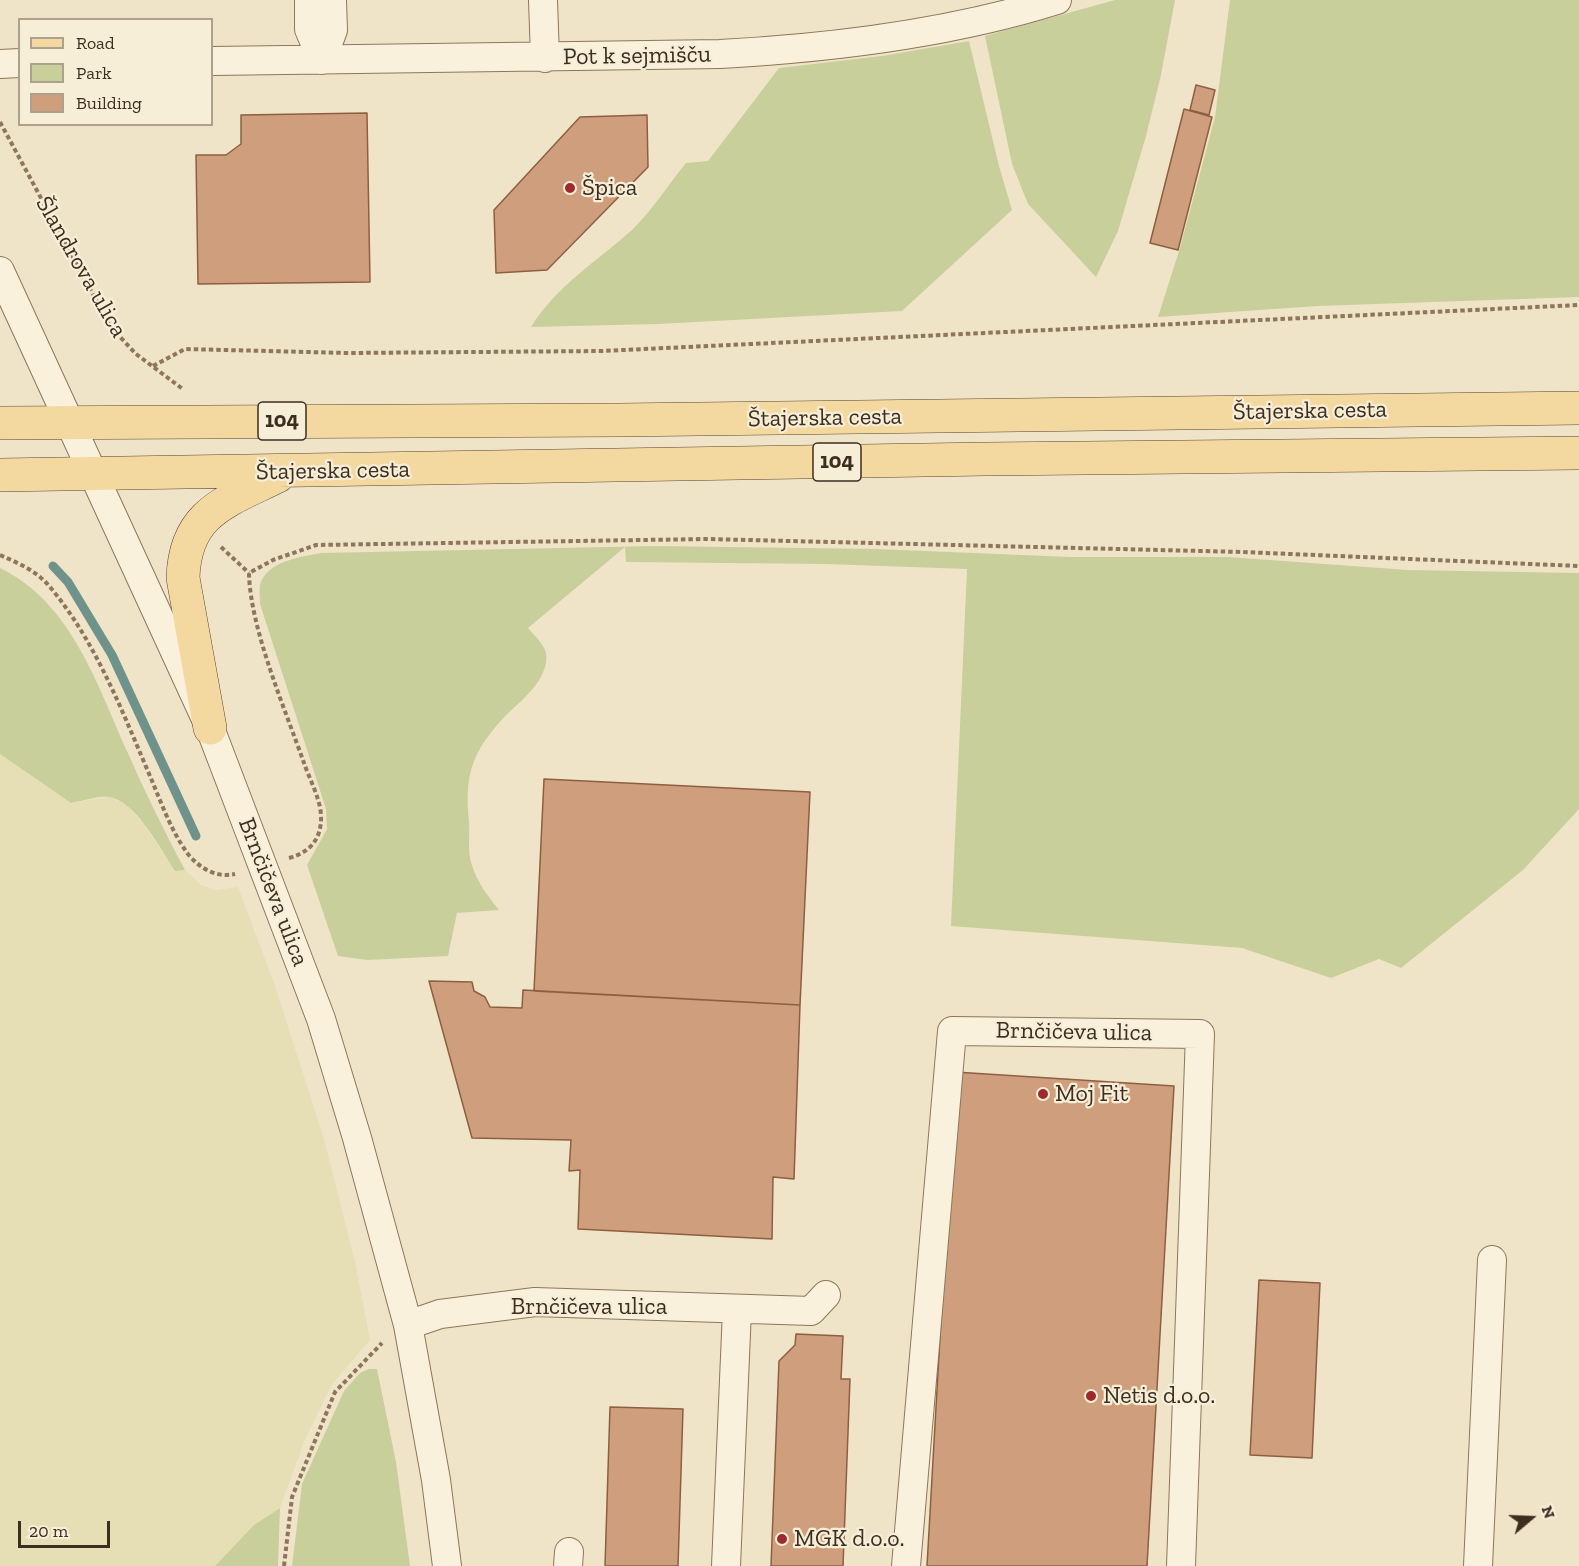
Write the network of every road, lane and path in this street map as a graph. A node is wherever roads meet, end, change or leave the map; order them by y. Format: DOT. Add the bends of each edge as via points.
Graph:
graph roads {
  1 [pos="309,0"];
  2 [pos="332,0"];
  3 [pos="543,0"];
  4 [pos="1057,0"];
  5 [pos="1028,4"];
  6 [pos="544,57"];
  7 [pos="322,60"];
  8 [pos="213,61"];
  9 [pos="18,63"];
  10 [pos="0,64"];
  11 [pos="0,123"];
  12 [pos="0,271"];
  13 [pos="1579,305"];
  14 [pos="153,366"];
  15 [pos="186,392"];
  16 [pos="1579,408"];
  17 [pos="0,423"];
  18 [pos="70,423"];
  19 [pos="1579,453"];
  20 [pos="285,472"];
  21 [pos="0,475"];
  22 [pos="95,475"];
  23 [pos="215,542"];
  24 [pos="0,555"];
  25 [pos="1579,566"];
  26 [pos="249,573"];
  27 [pos="210,728"];
  28 [pos="251,869"];
  29 [pos="1492,1260"];
  30 [pos="826,1295"];
  31 [pos="737,1310"];
  32 [pos="397,1331"];
  33 [pos="388,1349"];
  34 [pos="284,1566"];
  35 [pos="447,1566"];
  36 [pos="726,1566"];
  37 [pos="906,1566"];
  38 [pos="1181,1566"];
  39 [pos="1478,1566"];
  1 -- 7 [label="street" via="309,29"];
  2 -- 7 [label="street" via="333,30"];
  3 -- 6 [label="street"];
  4 -- 5 [label="street, Pot k sejmišču"];
  5 -- 6 [label="street, Pot k sejmišču" via="899,36 805,50"];
  6 -- 7 [label="street, Pot k sejmišču"];
  7 -- 8 [label="street, Pot k sejmišču"];
  9 -- 10 [label="street"];
  11 -- 14 [label="path, Šlandrova ulica" via="110,326 123,343"];
  12 -- 18 [label="street"];
  13 -- 14 [label="path" via="602,351 348,353 185,349"];
  14 -- 15 [label="path, Šlandrova ulica"];
  16 -- 18 [label="main road, Štajerska cesta / 104"];
  17 -- 18 [label="main road, Štajerska cesta / 104"];
  18 -- 22 [label="street"];
  19 -- 20 [label="main road, Štajerska cesta / 104"];
  20 -- 22 [label="main road, Štajerska cesta / 104"];
  20 -- 27 [label="main road" via="212,512 191,533 184,556 183,578"];
  21 -- 22 [label="main road, Štajerska cesta / 104"];
  22 -- 27 [label="street, Brnčičeva ulica"];
  23 -- 26 [label="path"];
  24 -- 28 [label="path" via="25,566 48,584 93,650 169,820 189,855 209,872 223,877"];
  25 -- 26 [label="path" via="1242,552 707,539 316,545"];
  26 -- 28 [label="path" via="249,592 270,665 321,812 316,842 304,854"];
  27 -- 28 [label="street, Brnčičeva ulica"];
  28 -- 32 [label="street, Brnčičeva ulica" via="327,1041 357,1138"];
  29 -- 39 [label="street"];
  30 -- 31 [label="street, Brnčičeva ulica" via="811,1311"];
  31 -- 32 [label="street, Brnčičeva ulica" via="535,1302 441,1314"];
  31 -- 36 [label="street"];
  32 -- 33 [label="path"];
  32 -- 34 [label="path" via="335,1392 292,1497"];
  32 -- 35 [label="street, Brnčičeva ulica" via="436,1480"];
  37 -- 38 [label="street, Brnčičeva ulica" via="952,1031 1200,1034"];
}
